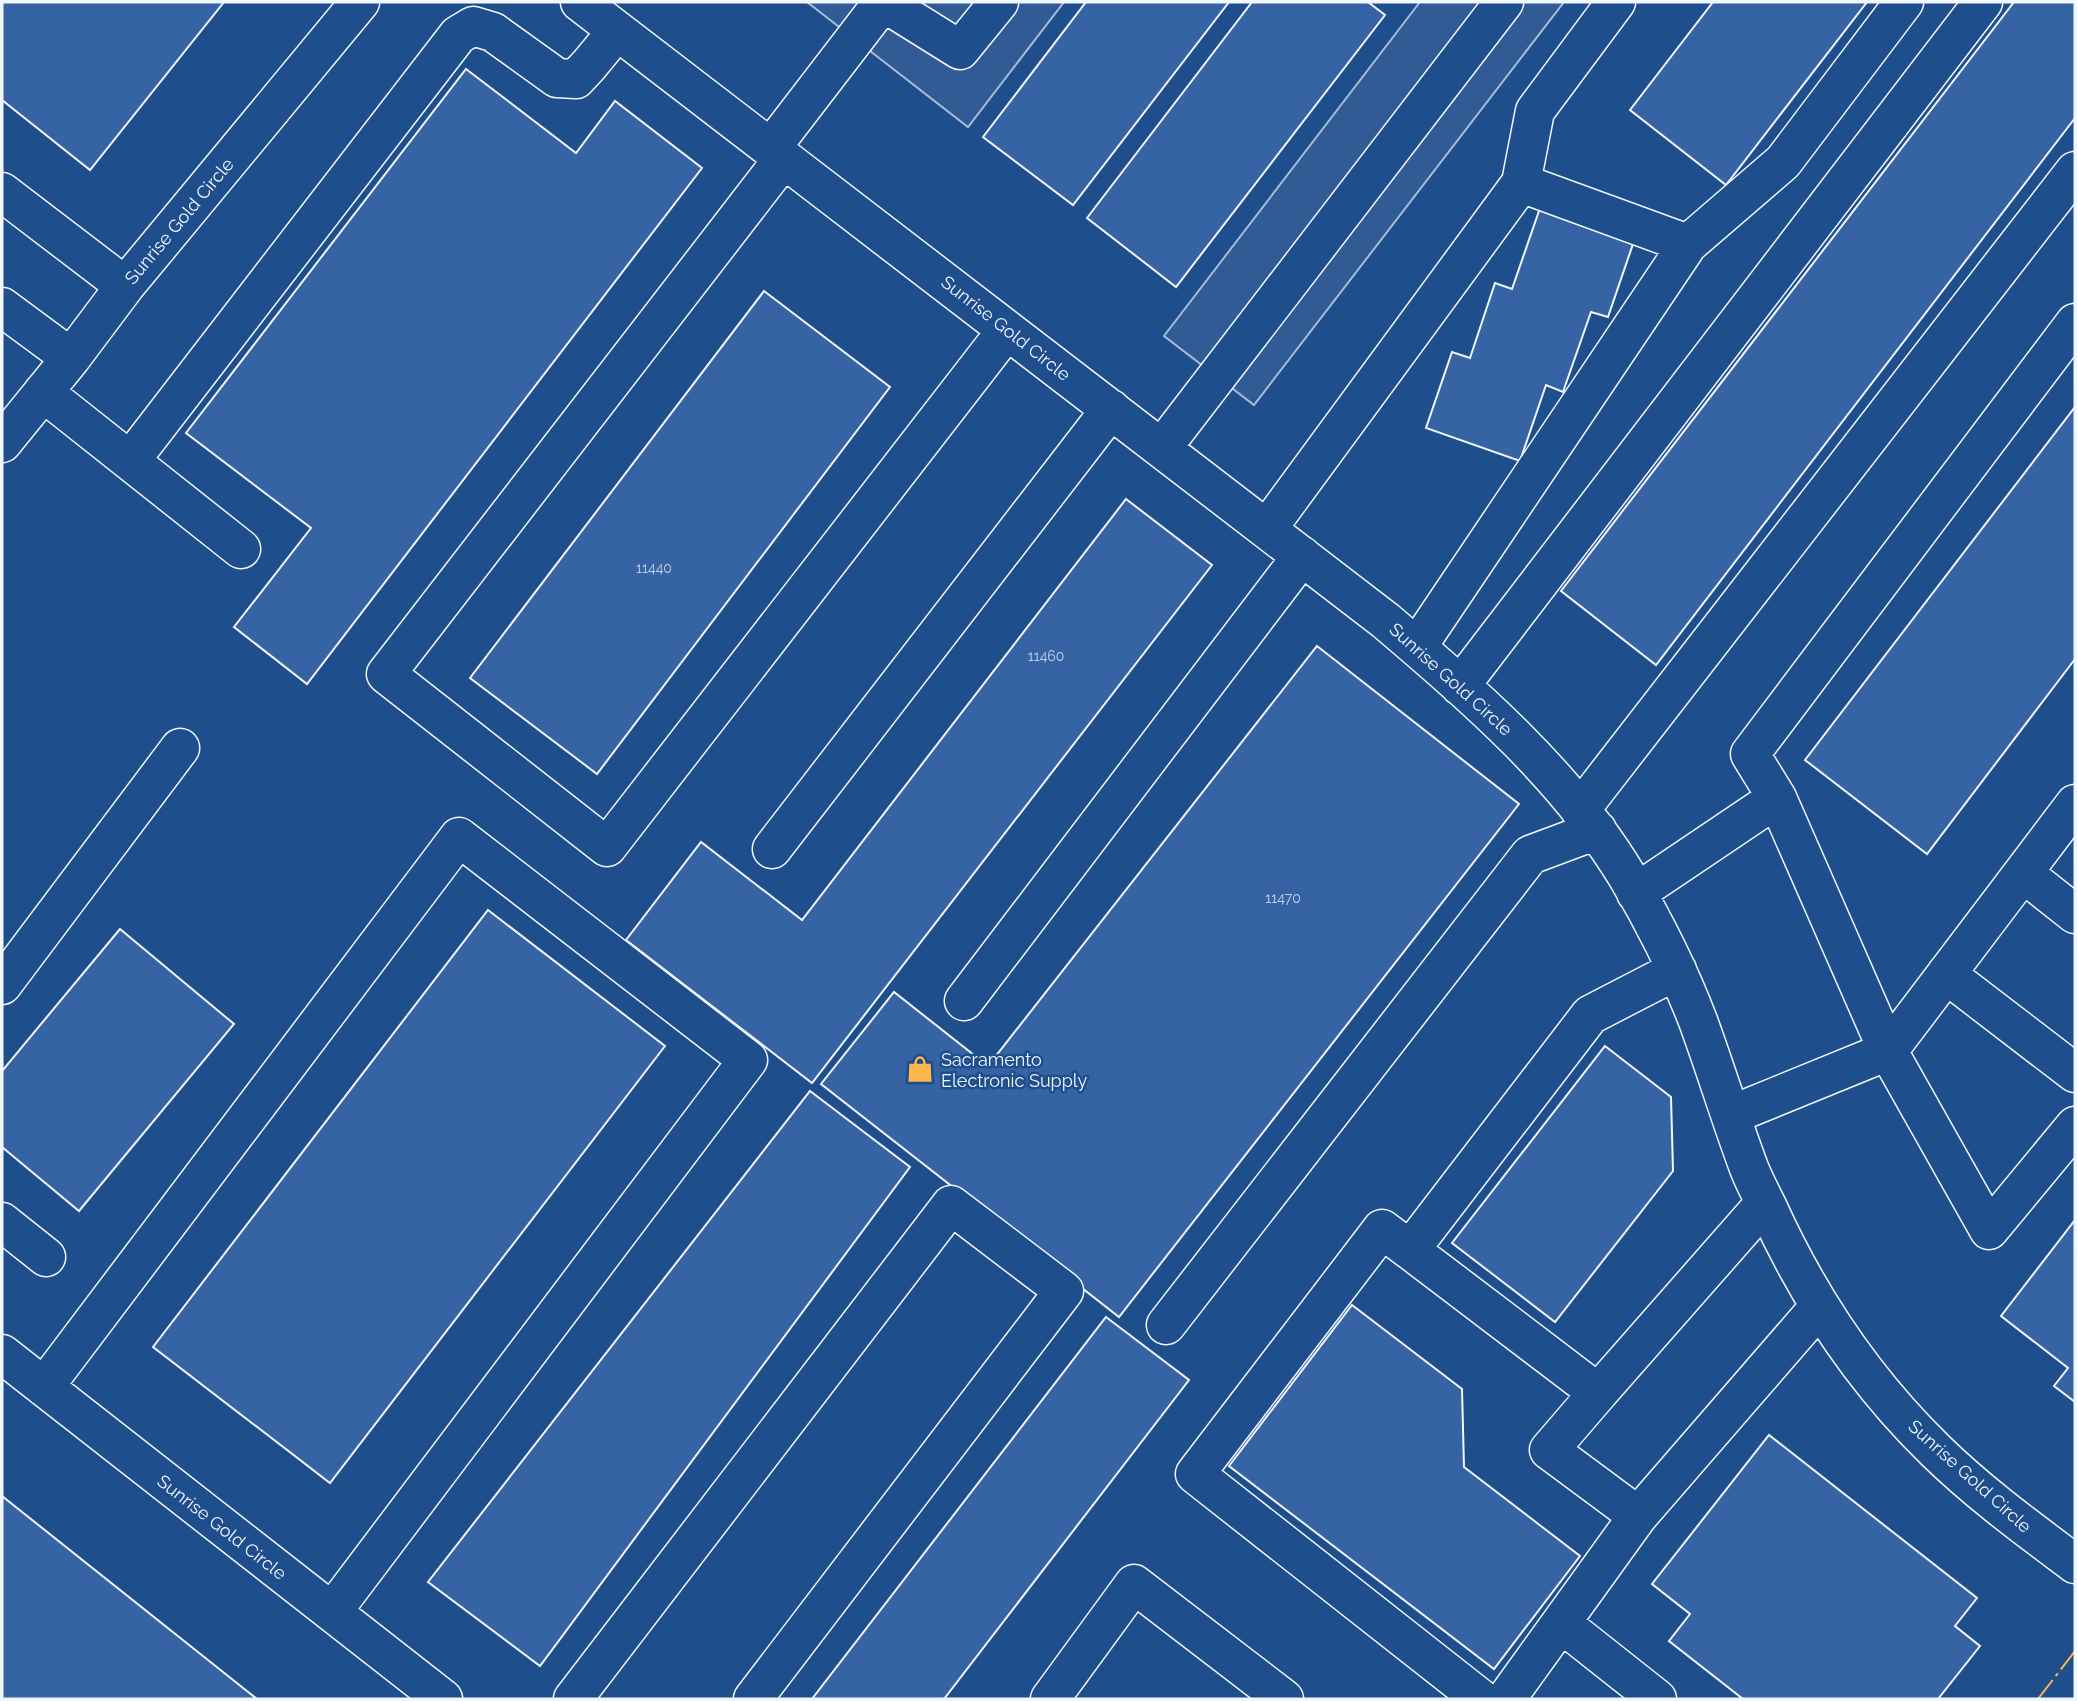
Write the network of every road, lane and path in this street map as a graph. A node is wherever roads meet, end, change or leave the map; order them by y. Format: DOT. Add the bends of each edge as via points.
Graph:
graph roads {
  1 [pos="360,2"];
  2 [pos="580,2"];
  3 [pos="883,2"];
  4 [pos="999,2"];
  5 [pos="1504,2"];
  6 [pos="1616,2"];
  7 [pos="1904,2"];
  8 [pos="1983,2"];
  9 [pos="617,30"];
  10 [pos="777,153"];
  11 [pos="2075,171"];
  12 [pos="1521,183"];
  13 [pos="2,192"];
  14 [pos="1688,244"];
  15 [pos="125,286"];
  16 [pos="2,307"];
  17 [pos="2075,323"];
  18 [pos="1007,330"];
  19 [pos="71,358"];
  20 [pos="43,391"];
  21 [pos="1111,409"];
  22 [pos="2,443"];
  23 [pos="1162,449"];
  24 [pos="130,461"];
  25 [pos="1267,529"];
  26 [pos="241,549"];
  27 [pos="1302,556"];
  28 [pos="1417,647"];
  29 [pos="1460,686"];
  30 [pos="180,748"];
  31 [pos="1777,798"];
  32 [pos="2075,804"];
  33 [pos="1588,820"];
  34 [pos="772,849"];
  35 [pos="2023,873"];
  36 [pos="1636,893"];
  37 [pos="2075,914"];
  38 [pos="1677,970"];
  39 [pos="1946,974"];
  40 [pos="2,985"];
  41 [pos="964,1001"];
  42 [pos="1888,1051"];
  43 [pos="2075,1073"];
  44 [pos="1731,1115"];
  45 [pos="2075,1126"];
  46 [pos="1765,1203"];
  47 [pos="2,1222"];
  48 [pos="1410,1250"];
  49 [pos="46,1257"];
  50 [pos="1820,1306"];
  51 [pos="1166,1325"];
  52 [pos="2,1354"];
  53 [pos="44,1387"];
  54 [pos="1598,1393"];
  55 [pos="1638,1516"];
  56 [pos="2075,1564"];
  57 [pos="332,1612"];
  58 [pos="1561,1623"];
  59 [pos="590,1693"];
  60 [pos="1058,1697"];
  61 [pos="443,1699"];
  62 [pos="752,1699"];
  63 [pos="1284,1699"];
  64 [pos="1481,1699"];
  65 [pos="1506,1699"];
  66 [pos="1657,1699"];
  1 -- 15 [label="street, Sunrise Gold Circle"];
  2 -- 9 [label="street, Sunrise Gold Circle"];
  3 -- 4 [label="street" via="960,50"];
  3 -- 10 [label="street"];
  5 -- 23 [label="street"];
  6 -- 12 [label="street" via="1535,111"];
  7 -- 14 [label="street" via="1783,162"];
  8 -- 29 [label="street"];
  9 -- 10 [label="street, Sunrise Gold Circle"];
  9 -- 24 [label="street" via="576,79 557,78 493,32 473,26 458,35"];
  10 -- 18 [label="street, Sunrise Gold Circle"];
  10 -- 18 [label="street" via="386,674 607,847"];
  11 -- 33 [label="street"];
  12 -- 14 [label="street"];
  12 -- 25 [label="street"];
  13 -- 15 [label="street"];
  14 -- 28 [label="street"];
  15 -- 19 [label="street, Sunrise Gold Circle"];
  16 -- 19 [label="street"];
  17 -- 31 [label="street" via="1750,754"];
  18 -- 21 [label="street, Sunrise Gold Circle"];
  19 -- 20 [label="street, Sunrise Gold Circle"];
  20 -- 22 [label="street, Sunrise Gold Circle"];
  20 -- 24 [label="street"];
  21 -- 23 [label="street, Sunrise Gold Circle"];
  21 -- 34 [label="street"];
  23 -- 25 [label="street, Sunrise Gold Circle"];
  24 -- 26 [label="street"];
  25 -- 27 [label="street, Sunrise Gold Circle"];
  27 -- 28 [label="street, Sunrise Gold Circle"];
  27 -- 41 [label="street"];
  28 -- 29 [label="street, Sunrise Gold Circle"];
  29 -- 33 [label="street, Sunrise Gold Circle" via="1528,748"];
  30 -- 40 [label="street"];
  31 -- 36 [label="street"];
  31 -- 42 [label="street"];
  32 -- 35 [label="street"];
  33 -- 36 [label="street, Sunrise Gold Circle"];
  33 -- 51 [label="street" via="1530,855"];
  35 -- 37 [label="street"];
  35 -- 39 [label="street"];
  36 -- 38 [label="street, Sunrise Gold Circle"];
  38 -- 44 [label="street, Sunrise Gold Circle"];
  38 -- 48 [label="street" via="1590,1015"];
  39 -- 42 [label="street"];
  39 -- 43 [label="street"];
  42 -- 44 [label="street"];
  42 -- 45 [label="street" via="1989,1230"];
  44 -- 46 [label="street, Sunrise Gold Circle"];
  46 -- 50 [label="street, Sunrise Gold Circle"];
  46 -- 54 [label="street"];
  47 -- 49 [label="street"];
  48 -- 54 [label="street"];
  48 -- 64 [label="street" via="1382,1229 1195,1474"];
  50 -- 55 [label="street"];
  50 -- 56 [label="street, Sunrise Gold Circle" via="1864,1370 1937,1452"];
  52 -- 53 [label="street, Sunrise Gold Circle"];
  53 -- 57 [label="street, Sunrise Gold Circle"];
  53 -- 57 [label="street" via="459,837 737,1051 748,1060"];
  54 -- 55 [label="street" via="1549,1450"];
  55 -- 58 [label="street"];
  57 -- 61 [label="street, Sunrise Gold Circle"];
  58 -- 65 [label="street"];
  58 -- 66 [label="street"];
  59 -- 62 [label="street" via="951,1205 1064,1291"];
  60 -- 63 [label="street" via="1134,1584"];
}
